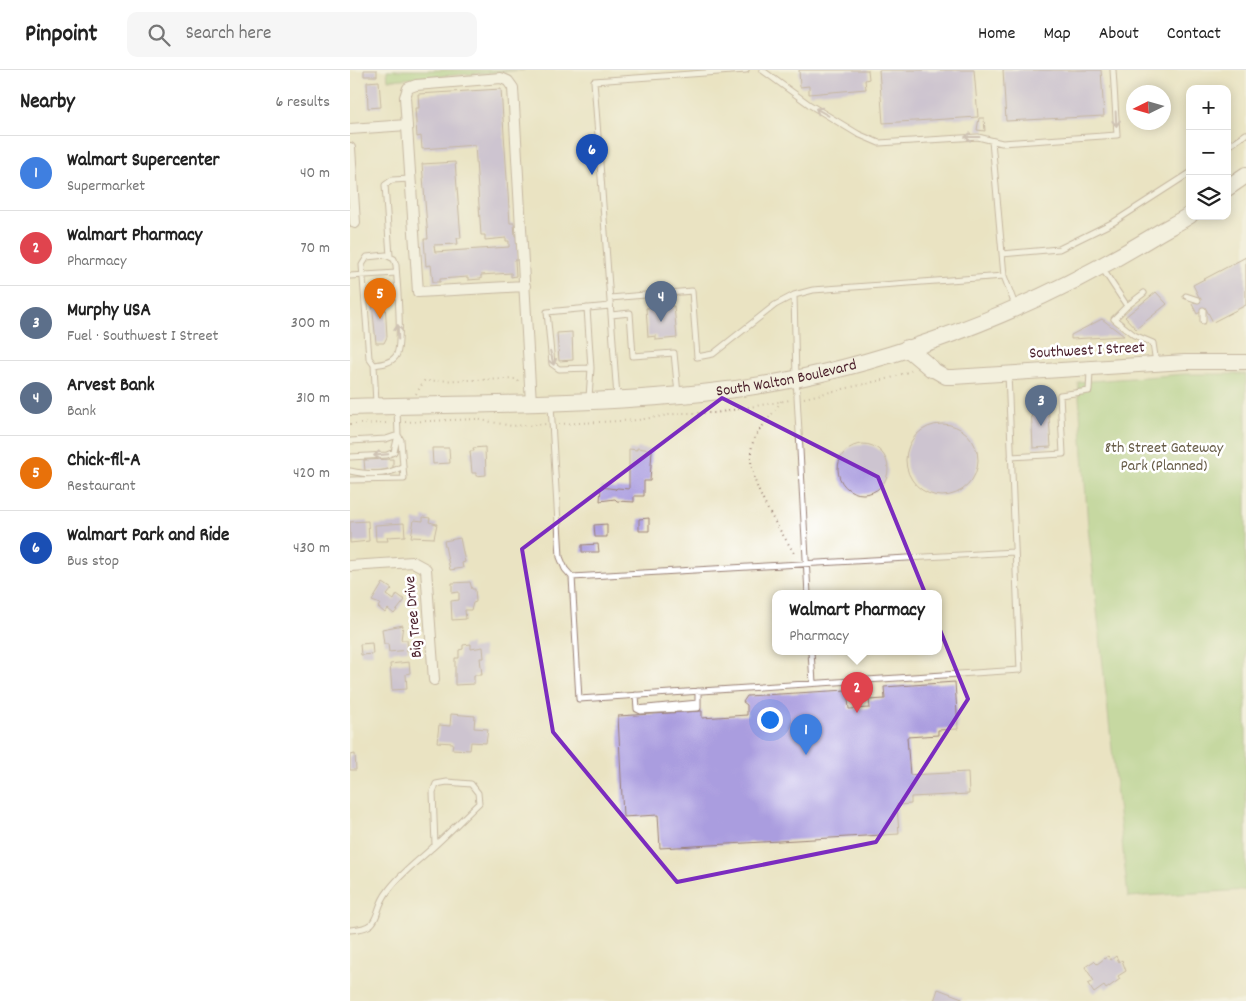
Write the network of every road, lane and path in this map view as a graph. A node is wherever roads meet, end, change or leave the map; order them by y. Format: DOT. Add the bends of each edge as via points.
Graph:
graph roads {
  1 [pos="746,70"];
  2 [pos="762,70"];
  3 [pos="1113,70"];
  4 [pos="407,124"];
  5 [pos="350,129"];
  6 [pos="1246,134"];
  7 [pos="992,141"];
  8 [pos="1231,144"];
  9 [pos="350,148"];
  10 [pos="1187,175"];
  11 [pos="1246,175"];
  12 [pos="410,180"];
  13 [pos="1231,185"];
  14 [pos="1186,217"];
  15 [pos="355,223"];
  16 [pos="1002,254"];
  17 [pos="390,256"];
  18 [pos="1102,267"];
  19 [pos="396,274"];
  20 [pos="350,276"];
  21 [pos="362,276"];
  22 [pos="1004,276"];
  23 [pos="526,286"];
  24 [pos="1144,293"];
  25 [pos="794,295"];
  26 [pos="1186,296"];
  27 [pos="610,298"];
  28 [pos="1198,300"];
  29 [pos="610,306"];
  30 [pos="1127,306"];
  31 [pos="588,308"];
  32 [pos="1016,308"];
  33 [pos="1203,310"];
  34 [pos="611,315"];
  35 [pos="1203,321"];
  36 [pos="936,338"];
  37 [pos="907,348"];
  38 [pos="1246,362"];
  39 [pos="1156,364"];
  40 [pos="374,365"];
  41 [pos="591,368"];
  42 [pos="915,369"];
  43 [pos="932,369"];
  44 [pos="1090,369"];
  45 [pos="1008,373"];
  46 [pos="796,378"];
  47 [pos="522,386"];
  48 [pos="416,394"];
  49 [pos="678,395"];
  50 [pos="807,397"];
  51 [pos="617,400"];
  52 [pos="787,400"];
  53 [pos="589,401"];
  54 [pos="781,401"];
  55 [pos="551,402"];
  56 [pos="531,403"];
  57 [pos="376,406"];
  58 [pos="397,406"];
  59 [pos="350,407"];
  60 [pos="398,422"];
  61 [pos="562,423"];
  62 [pos="350,424"];
  63 [pos="542,424"];
  64 [pos="398,434"];
  65 [pos="350,441"];
  66 [pos="350,457"];
  67 [pos="1011,457"];
  68 [pos="403,466"];
  69 [pos="350,471"];
  70 [pos="350,480"];
  71 [pos="1014,552"];
  72 [pos="794,553"];
  73 [pos="806,563"];
  74 [pos="350,566"];
  75 [pos="572,577"];
  76 [pos="808,590"];
  77 [pos="811,655"];
  78 [pos="434,680"];
  79 [pos="813,683"];
  80 [pos="698,691"];
  81 [pos="636,695"];
  82 [pos="435,845"];
  83 [pos="350,930"];
  1 -- 27 [label="lane" via="594,81"];
  7 -- 2 [label="lane, one-way" via="978,137 879,143 810,105"];
  3 -- 7 [label="lane, one-way" via="1117,135"];
  4 -- 5 [label="street"];
  4 -- 12 [label="street"];
  4 -- 23 [label="street" via="405,97 408,88 502,78 508,81 513,88"];
  6 -- 8 [label="lane"];
  7 -- 16 [label="lane"];
  9 -- 15 [label="street"];
  10 -- 16 [label="lane" via="1114,222 1059,249"];
  11 -- 13 [label="main road"];
  12 -- 17 [label="lane" via="392,180 385,185"];
  12 -- 23 [label="street" via="418,292"];
  14 -- 18 [label="main road, South Walton Boulevard"];
  16 -- 22 [label="lane"];
  17 -- 19 [label="lane" via="394,259"];
  17 -- 21 [label="lane" via="367,257 363,260"];
  18 -- 30 [label="lane"];
  18 -- 32 [label="main road, South Walton Boulevard"];
  19 -- 21 [label="lane"];
  40 -- 19 [label="lane, one-way" via="387,363 398,353"];
  20 -- 21 [label="lane"];
  21 -- 40 [label="lane" via="369,358"];
  22 -- 25 [label="lane" via="812,290"];
  22 -- 32 [label="lane"];
  23 -- 56 [label="street"];
  24 -- 30 [label="lane"];
  25 -- 27 [label="lane" via="775,305 712,354 697,357 692,291"];
  25 -- 46 [label="lane"];
  26 -- 28 [label="lane"];
  27 -- 29 [label="lane"];
  29 -- 31 [label="lane"];
  29 -- 34 [label="lane"];
  30 -- 39 [label="lane" via="1114,319 1134,336 1153,343"];
  31 -- 41 [label="lane"];
  31 -- 41 [label="lane, one-way" via="547,312 552,364 559,369"];
  32 -- 36 [label="main road, South Walton Boulevard"];
  33 -- 35 [label="lane"];
  34 -- 49 [label="lane" via="630,313 633,356 674,353"];
  34 -- 51 [label="lane"];
  36 -- 37 [label="main road, South Walton Boulevard"];
  36 -- 43 [label="main road"];
  37 -- 43 [label="main road"];
  37 -- 46 [label="main road, South Walton Boulevard"];
  38 -- 39 [label="main road, Southwest I Street"];
  39 -- 44 [label="main road, Southwest I Street"];
  40 -- 57 [label="lane"];
  41 -- 53 [label="lane"];
  42 -- 50 [label="path" via="891,378"];
  43 -- 45 [label="main road, Southwest I Street" via="946,377"];
  44 -- 45 [label="main road, Southwest I Street"];
  44 -- 67 [label="lane" via="1089,391 1060,395 1063,454"];
  45 -- 67 [label="lane"];
  46 -- 49 [label="main road, South Walton Boulevard"];
  46 -- 73 [label="lane"];
  47 -- 48 [label="path" via="516,379 424,381"];
  49 -- 51 [label="main road, South Walton Boulevard"];
  51 -- 53 [label="main road, South Walton Boulevard"];
  52 -- 54 [label="path"];
  53 -- 55 [label="main road, South Walton Boulevard"];
  54 -- 61 [label="path" via="715,413 691,412 638,420"];
  54 -- 72 [label="path" via="757,434 751,452 756,484"];
  55 -- 56 [label="main road, South Walton Boulevard"];
  55 -- 75 [label="lane" via="560,557"];
  56 -- 58 [label="main road, South Walton Boulevard"];
  57 -- 58 [label="main road, South Walton Boulevard"];
  57 -- 59 [label="main road, South Walton Boulevard"];
  58 -- 60 [label="lane"];
  60 -- 62 [label="path"];
  60 -- 63 [label="path" via="476,420 512,426"];
  60 -- 64 [label="lane"];
  64 -- 65 [label="lane"];
  64 -- 66 [label="lane, one-way" via="394,452 388,455"];
  64 -- 68 [label="lane"];
  67 -- 71 [label="lane"];
  68 -- 69 [label="lane" via="394,472 362,474"];
  68 -- 70 [label="lane" via="404,479"];
  71 -- 73 [label="lane"];
  71 -- 79 [label="lane" via="1020,670"];
  73 -- 75 [label="lane"];
  73 -- 76 [label="lane"];
  74 -- 78 [label="street, Big Tree Drive" via="413,562 426,569"];
  75 -- 81 [label="lane" via="579,699"];
  77 -- 79 [label="lane"];
  79 -- 80 [label="lane"];
  80 -- 81 [label="lane"];
  80 -- 81 [label="lane" via="698,708 641,711 637,709"];
  82 -- 82 [label="lane" via="433,792 436,784 471,784 478,793 479,803"];
  82 -- 83 [label="lane" via="386,892 373,923 366,929"];
}
